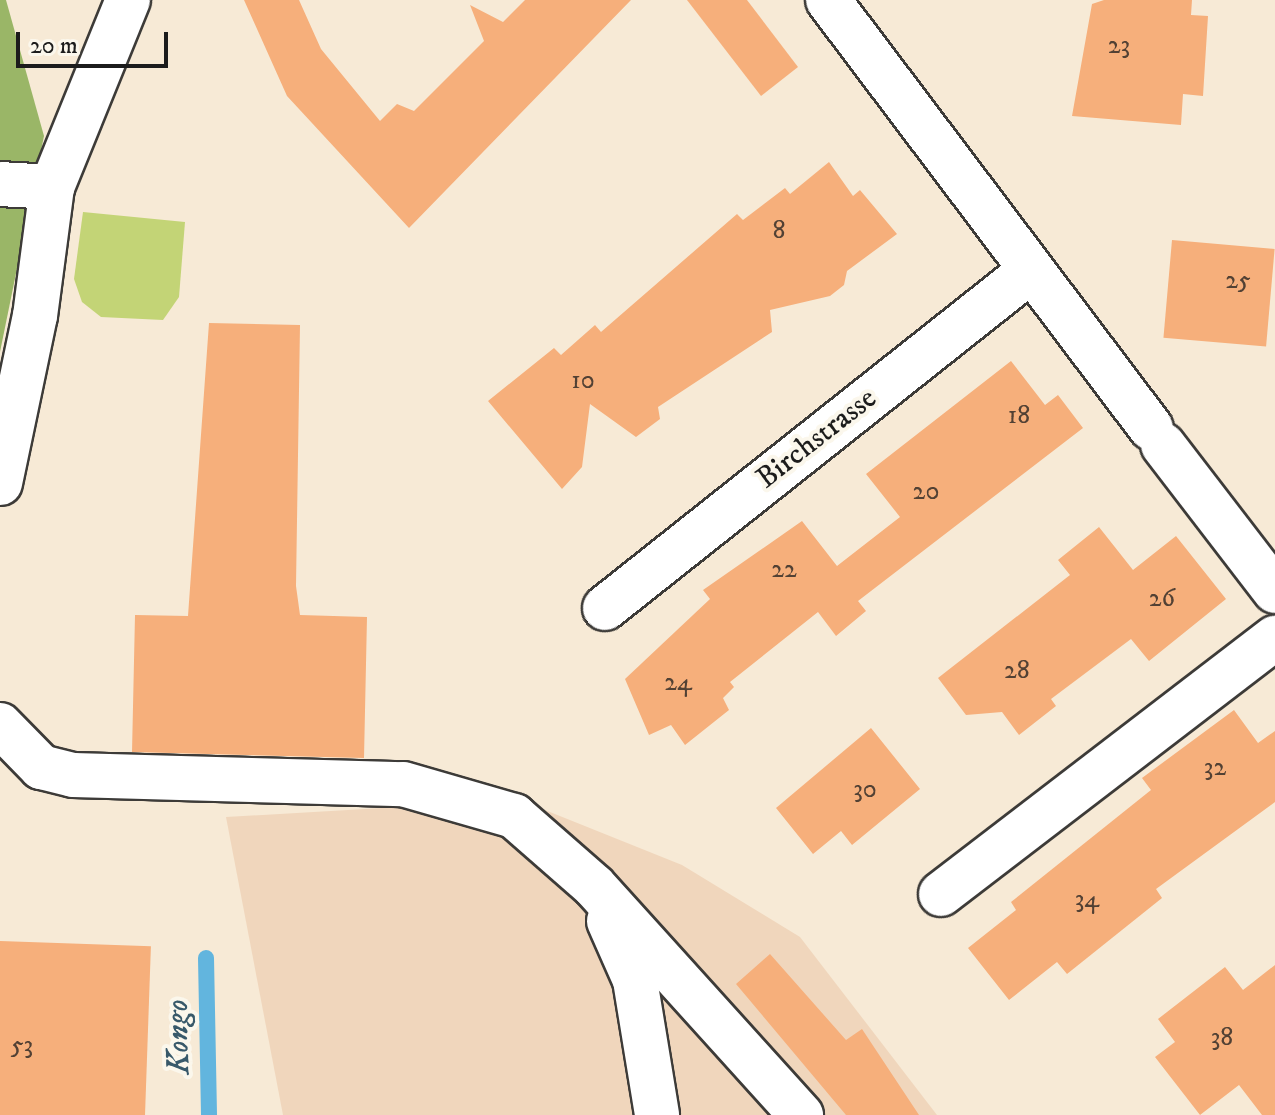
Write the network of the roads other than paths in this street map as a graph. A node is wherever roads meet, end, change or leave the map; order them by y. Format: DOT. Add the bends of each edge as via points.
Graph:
graph roads {
  1 [pos="128,0"];
  2 [pos="828,0"];
  3 [pos="0,184"];
  4 [pos="52,187"];
  5 [pos="1030,271"];
  6 [pos="0,483"];
  7 [pos="1275,591"];
  8 [pos="605,608"];
  9 [pos="1275,638"];
  10 [pos="0,725"];
  11 [pos="594,886"];
  12 [pos="941,894"];
  13 [pos="657,1115"];
  14 [pos="801,1115"];
  1 -- 4 [label="street"];
  2 -- 5 [label="street"];
  3 -- 4 [label="street"];
  4 -- 6 [label="street" via="35,316"];
  5 -- 7 [label="street"];
  5 -- 8 [label="street, Birchstrasse"];
  9 -- 12 [label="street"];
  10 -- 11 [label="street" via="41,767 73,775 403,784 514,816"];
  11 -- 13 [label="street" via="635,980"];
  11 -- 14 [label="street"];
}
